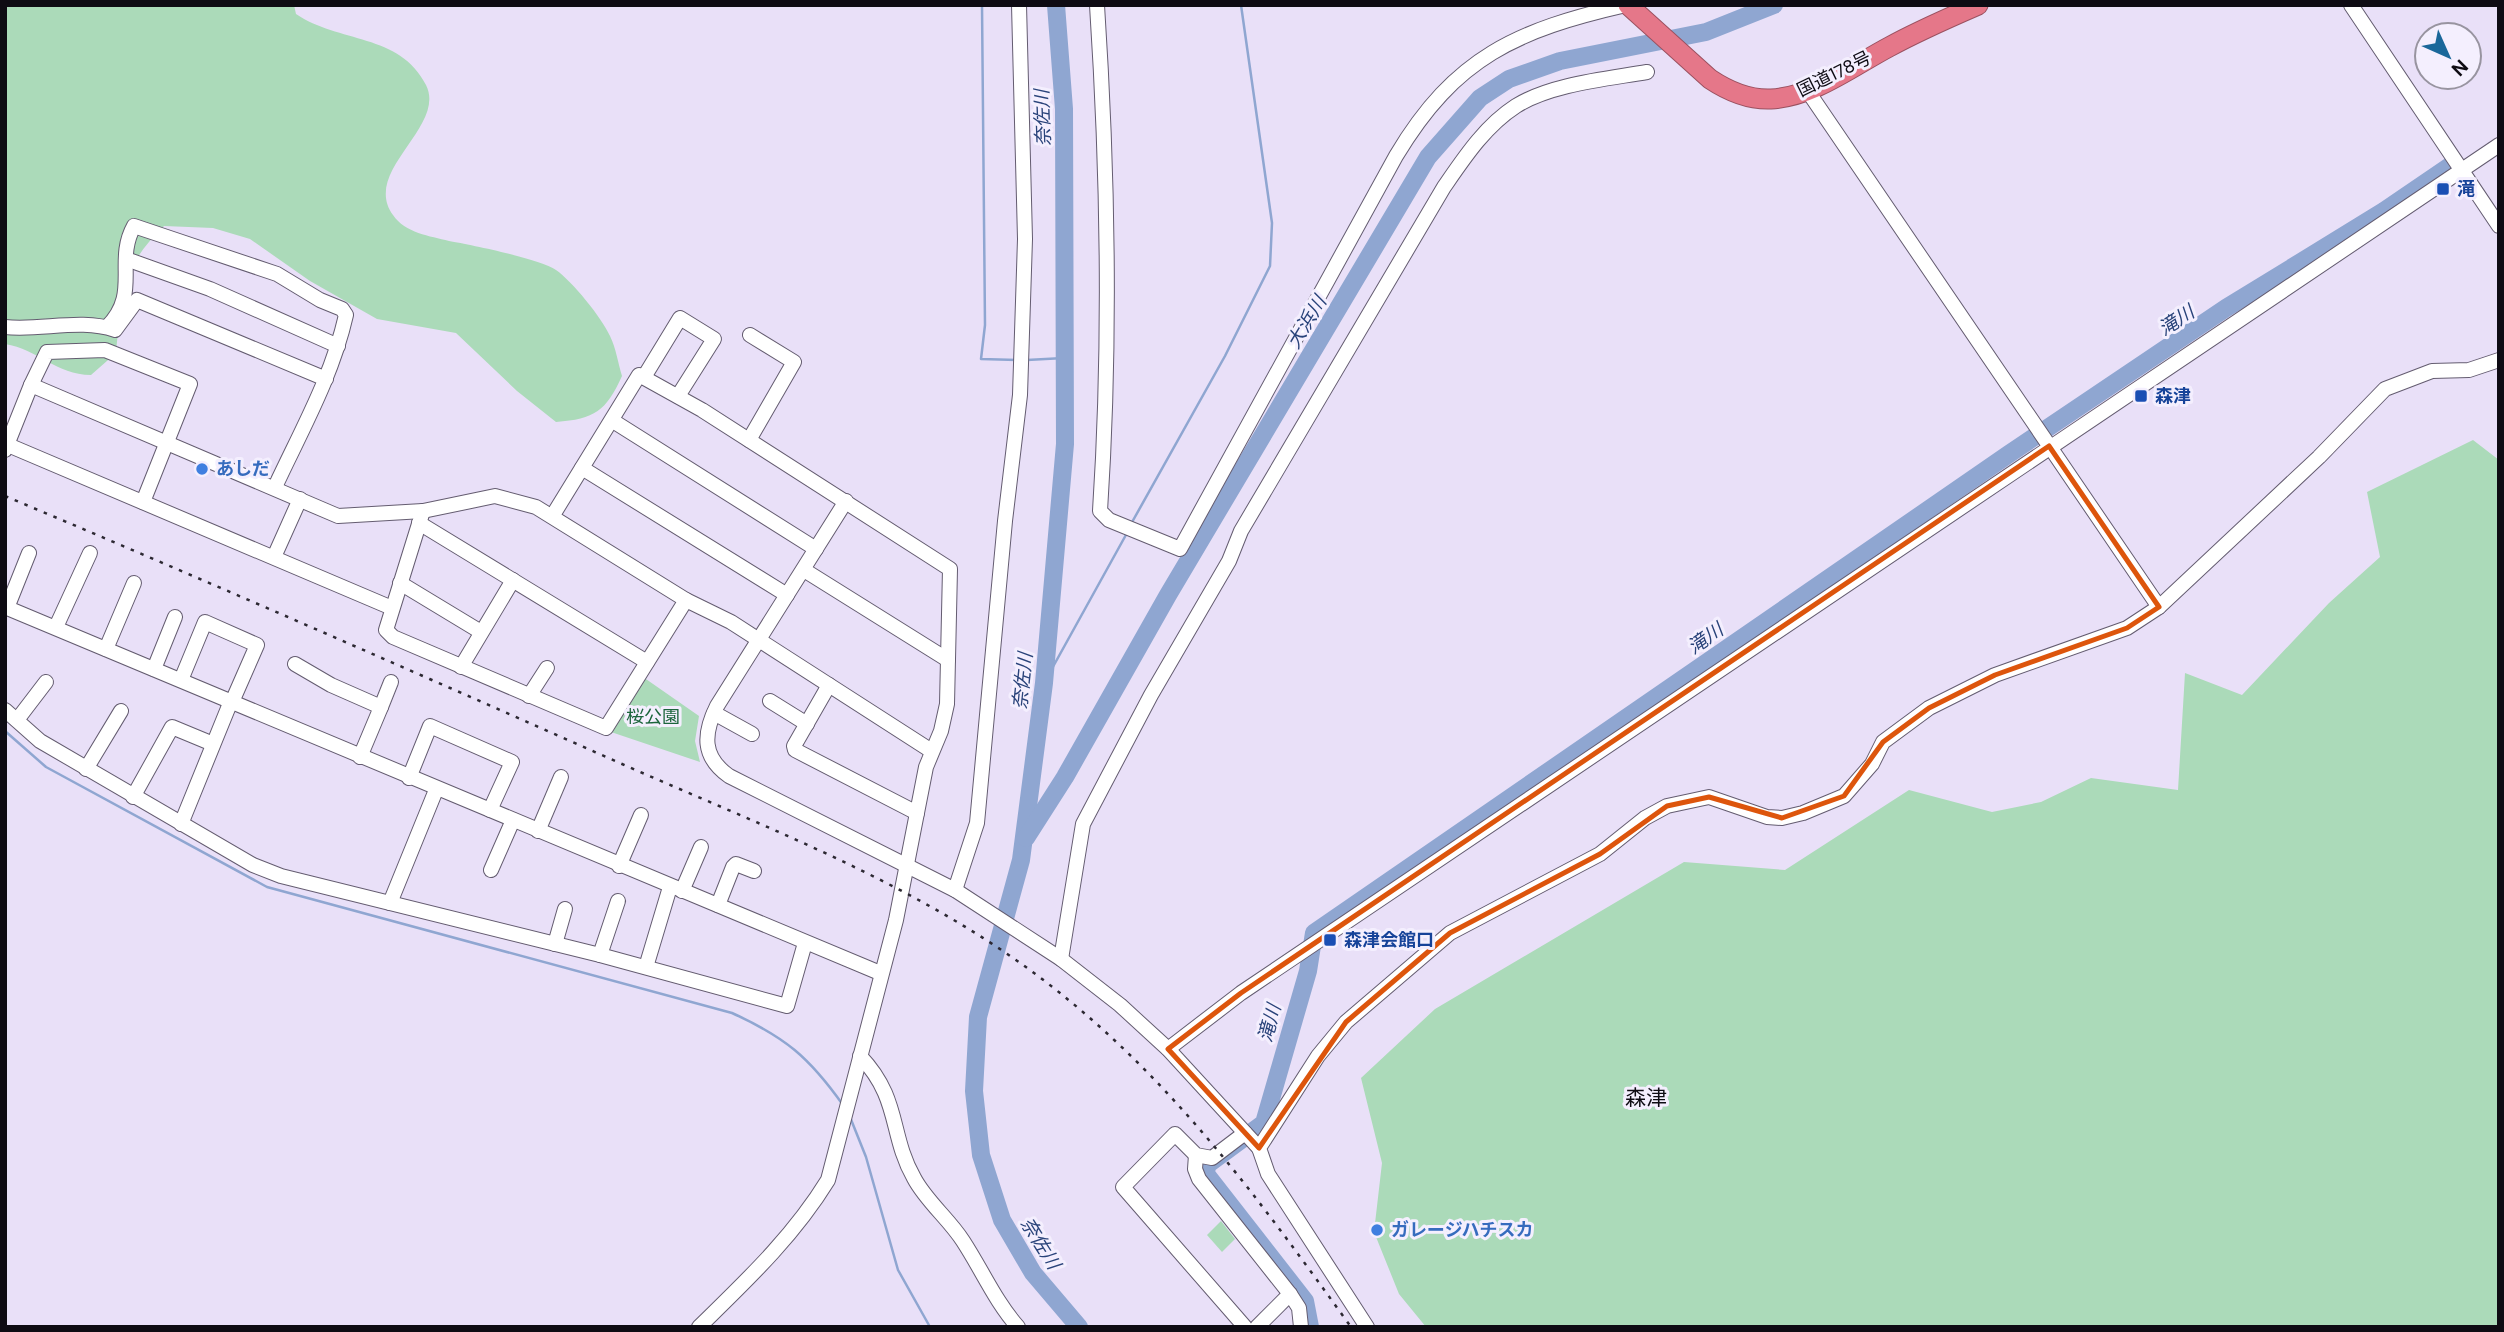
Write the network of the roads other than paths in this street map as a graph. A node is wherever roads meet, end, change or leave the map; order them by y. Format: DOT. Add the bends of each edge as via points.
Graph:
graph roads {
  1 [pos="1019,5"];
  2 [pos="1097,5"];
  3 [pos="1978,5"];
  4 [pos="2351,5"];
  5 [pos="1631,9"];
  6 [pos="1647,72"];
  7 [pos="1807,90"];
  8 [pos="2499,145"];
  9 [pos="2461,170"];
  10 [pos="2499,226"];
  11 [pos="126,259"];
  12 [pos="5,327"];
  13 [pos="107,327"];
  14 [pos="750,335"];
  15 [pos="338,346"];
  16 [pos="2499,360"];
  17 [pos="644,377"];
  18 [pos="326,379"];
  19 [pos="31,385"];
  20 [pos="678,396"];
  21 [pos="613,421"];
  22 [pos="748,440"];
  23 [pos="167,441"];
  24 [pos="2049,446"];
  25 [pos="6,448"];
  26 [pos="582,468"];
  27 [pos="275,488"];
  28 [pos="300,499"];
  29 [pos="846,501"];
  30 [pos="143,502"];
  31 [pos="553,515"];
  32 [pos="421,517"];
  33 [pos="816,549"];
  34 [pos="90,552"];
  35 [pos="29,554"];
  36 [pos="274,557"];
  37 [pos="804,570"];
  38 [pos="513,580"];
  39 [pos="134,583"];
  40 [pos="400,583"];
  41 [pos="787,595"];
  42 [pos="686,600"];
  43 [pos="2159,607"];
  44 [pos="6,608"];
  45 [pos="392,608"];
  46 [pos="175,617"];
  47 [pos="56,627"];
  48 [pos="481,632"];
  49 [pos="757,640"];
  50 [pos="106,649"];
  51 [pos="948,660"];
  52 [pos="647,662"];
  53 [pos="295,664"];
  54 [pos="461,667"];
  55 [pos="154,668"];
  56 [pos="547,668"];
  57 [pos="181,680"];
  58 [pos="46,682"];
  59 [pos="391,682"];
  60 [pos="829,685"];
  61 [pos="529,696"];
  62 [pos="769,701"];
  63 [pos="231,702"];
  64 [pos="381,707"];
  65 [pos="5,710"];
  66 [pos="121,711"];
  67 [pos="714,713"];
  68 [pos="17,720"];
  69 [pos="807,724"];
  70 [pos="752,734"];
  71 [pos="213,744"];
  72 [pos="930,750"];
  73 [pos="360,757"];
  74 [pos="86,769"];
  75 [pos="409,778"];
  76 [pos="561,778"];
  77 [pos="436,790"];
  78 [pos="133,797"];
  79 [pos="490,810"];
  80 [pos="917,813"];
  81 [pos="641,815"];
  82 [pos="513,820"];
  83 [pos="181,824"];
  84 [pos="538,831"];
  85 [pos="701,847"];
  86 [pos="619,866"];
  87 [pos="909,866"];
  88 [pos="491,870"];
  89 [pos="754,871"];
  90 [pos="676,889"];
  91 [pos="955,890"];
  92 [pos="618,901"];
  93 [pos="390,903"];
  94 [pos="718,905"];
  95 [pos="565,909"];
  96 [pos="805,943"];
  97 [pos="555,944"];
  98 [pos="600,955"];
  99 [pos="1061,959"];
  100 [pos="646,967"];
  101 [pos="880,973"];
  102 [pos="1168,1049"];
  103 [pos="858,1063"];
  104 [pos="1245,1133"];
  105 [pos="1259,1148"];
  106 [pos="1196,1155"];
  107 [pos="1290,1294"];
  108 [pos="699,1327"];
  109 [pos="1018,1327"];
  110 [pos="1245,1327"];
  111 [pos="1257,1327"];
  112 [pos="1301,1327"];
  113 [pos="1367,1327"];
  1 -- 91 [label="street" via="1025,239 1020,394 977,823"];
  2 -- 5 [label="street" via="1105,200 1100,511 1109,520 1180,549 1422,115 1452,83 1508,42 1560,21"];
  3 -- 7 [label="highway, 国道178号"];
  4 -- 9 [label="street"];
  5 -- 7 [label="highway, 国道178号" via="1725,89 1755,98 1781,98"];
  6 -- 99 [label="street" via="1580,83 1515,106 1473,146 1444,187 1241,531 1229,561 1083,824"];
  7 -- 24 [label="street"];
  8 -- 9 [label="street"];
  9 -- 10 [label="street"];
  9 -- 24 [label="street"];
  11 -- 13 [label="street" via="125,302"];
  11 -- 15 [label="street" via="210,289"];
  11 -- 15 [label="street" via="125,241 134,226 277,274 342,309 346,315"];
  12 -- 13 [label="street"];
  13 -- 18 [label="street" via="115,330 137,300"];
  14 -- 22 [label="street" via="794,362"];
  15 -- 18 [label="street"];
  16 -- 43 [label="street" via="2469,370 2432,371 2385,389"];
  17 -- 20 [label="street"];
  17 -- 20 [label="street" via="680,317 714,339"];
  17 -- 21 [label="street" via="639,375"];
  18 -- 27 [label="street"];
  19 -- 23 [label="street"];
  19 -- 23 [label="street" via="47,352 105,350 190,384"];
  19 -- 25 [label="street"];
  20 -- 22 [label="street"];
  21 -- 26 [label="street"];
  21 -- 33 [label="street"];
  22 -- 29 [label="street"];
  23 -- 27 [label="street"];
  23 -- 30 [label="street"];
  24 -- 43 [label="street"];
  24 -- 102 [label="street" via="1241,993"];
  25 -- 30 [label="street"];
  26 -- 31 [label="street"];
  26 -- 41 [label="street"];
  27 -- 28 [label="street"];
  28 -- 32 [label="street" via="338,516"];
  28 -- 36 [label="street"];
  29 -- 33 [label="street"];
  29 -- 51 [label="street" via="950,569"];
  30 -- 36 [label="street"];
  31 -- 32 [label="street" via="495,496"];
  31 -- 42 [label="street"];
  32 -- 38 [label="street"];
  32 -- 40 [label="street"];
  33 -- 37 [label="street"];
  34 -- 47 [label="street"];
  35 -- 44 [label="street"];
  36 -- 45 [label="street"];
  37 -- 41 [label="street"];
  37 -- 51 [label="street"];
  38 -- 48 [label="street"];
  38 -- 52 [label="street"];
  39 -- 50 [label="street"];
  40 -- 45 [label="street"];
  40 -- 48 [label="street"];
  41 -- 49 [label="street"];
  42 -- 49 [label="street"];
  42 -- 52 [label="street"];
  43 -- 105 [label="street" via="2127,628 1994,675 1929,708 1883,742 1872,764 1844,796 1782,818 1709,797 1667,806 1600,853 1450,933 1346,1022 1318,1056"];
  44 -- 47 [label="street"];
  45 -- 54 [label="street" via="386,631 393,638"];
  46 -- 55 [label="street"];
  47 -- 50 [label="street"];
  48 -- 54 [label="street"];
  49 -- 60 [label="street"];
  49 -- 67 [label="street"];
  50 -- 55 [label="street"];
  51 -- 72 [label="street" via="947,704 941,731"];
  52 -- 61 [label="street" via="606,728"];
  53 -- 64 [label="street"];
  54 -- 61 [label="street"];
  55 -- 57 [label="street"];
  56 -- 61 [label="street"];
  57 -- 63 [label="street"];
  57 -- 63 [label="street" via="205,622 247,640 257,645"];
  58 -- 68 [label="street"];
  59 -- 64 [label="street"];
  60 -- 69 [label="street"];
  60 -- 72 [label="street"];
  62 -- 69 [label="street"];
  63 -- 71 [label="street"];
  63 -- 73 [label="street"];
  64 -- 73 [label="street"];
  65 -- 68 [label="street"];
  66 -- 74 [label="street"];
  67 -- 70 [label="street"];
  67 -- 87 [label="street" via="706,742 716,767"];
  68 -- 74 [label="street" via="40,741"];
  69 -- 80 [label="street" via="795,750"];
  71 -- 78 [label="street" via="172,727"];
  71 -- 83 [label="street"];
  72 -- 80 [label="street"];
  73 -- 75 [label="street"];
  74 -- 78 [label="street"];
  75 -- 77 [label="street"];
  75 -- 79 [label="street" via="430,726 512,762"];
  76 -- 84 [label="street"];
  77 -- 79 [label="street"];
  77 -- 93 [label="street"];
  78 -- 83 [label="street"];
  79 -- 82 [label="street"];
  80 -- 87 [label="street"];
  81 -- 86 [label="street"];
  82 -- 84 [label="street"];
  82 -- 88 [label="street"];
  83 -- 93 [label="street" via="253,865"];
  84 -- 86 [label="street"];
  85 -- 90 [label="street"];
  86 -- 90 [label="street"];
  87 -- 91 [label="street"];
  87 -- 101 [label="street"];
  89 -- 94 [label="street" via="736,864"];
  90 -- 94 [label="street"];
  90 -- 100 [label="street"];
  91 -- 99 [label="street"];
  92 -- 98 [label="street"];
  93 -- 97 [label="street"];
  94 -- 96 [label="street"];
  95 -- 97 [label="street"];
  96 -- 100 [label="street" via="787,1006"];
  96 -- 101 [label="street"];
  97 -- 98 [label="street"];
  98 -- 100 [label="street"];
  99 -- 102 [label="street"];
  101 -- 103 [label="street"];
  102 -- 104 [label="street"];
  103 -- 108 [label="street" via="828,1180 781,1245"];
  103 -- 109 [label="street" via="872,1069 887,1094 913,1177 965,1243 982,1278"];
  104 -- 105 [label="street"];
  104 -- 106 [label="street" via="1212,1158"];
  105 -- 113 [label="street" via="1268,1174"];
  106 -- 107 [label="street" via="1199,1180"];
  106 -- 110 [label="street" via="1175,1134 1123,1187"];
  107 -- 111 [label="street"];
  107 -- 112 [label="street" via="1299,1308"];
}
